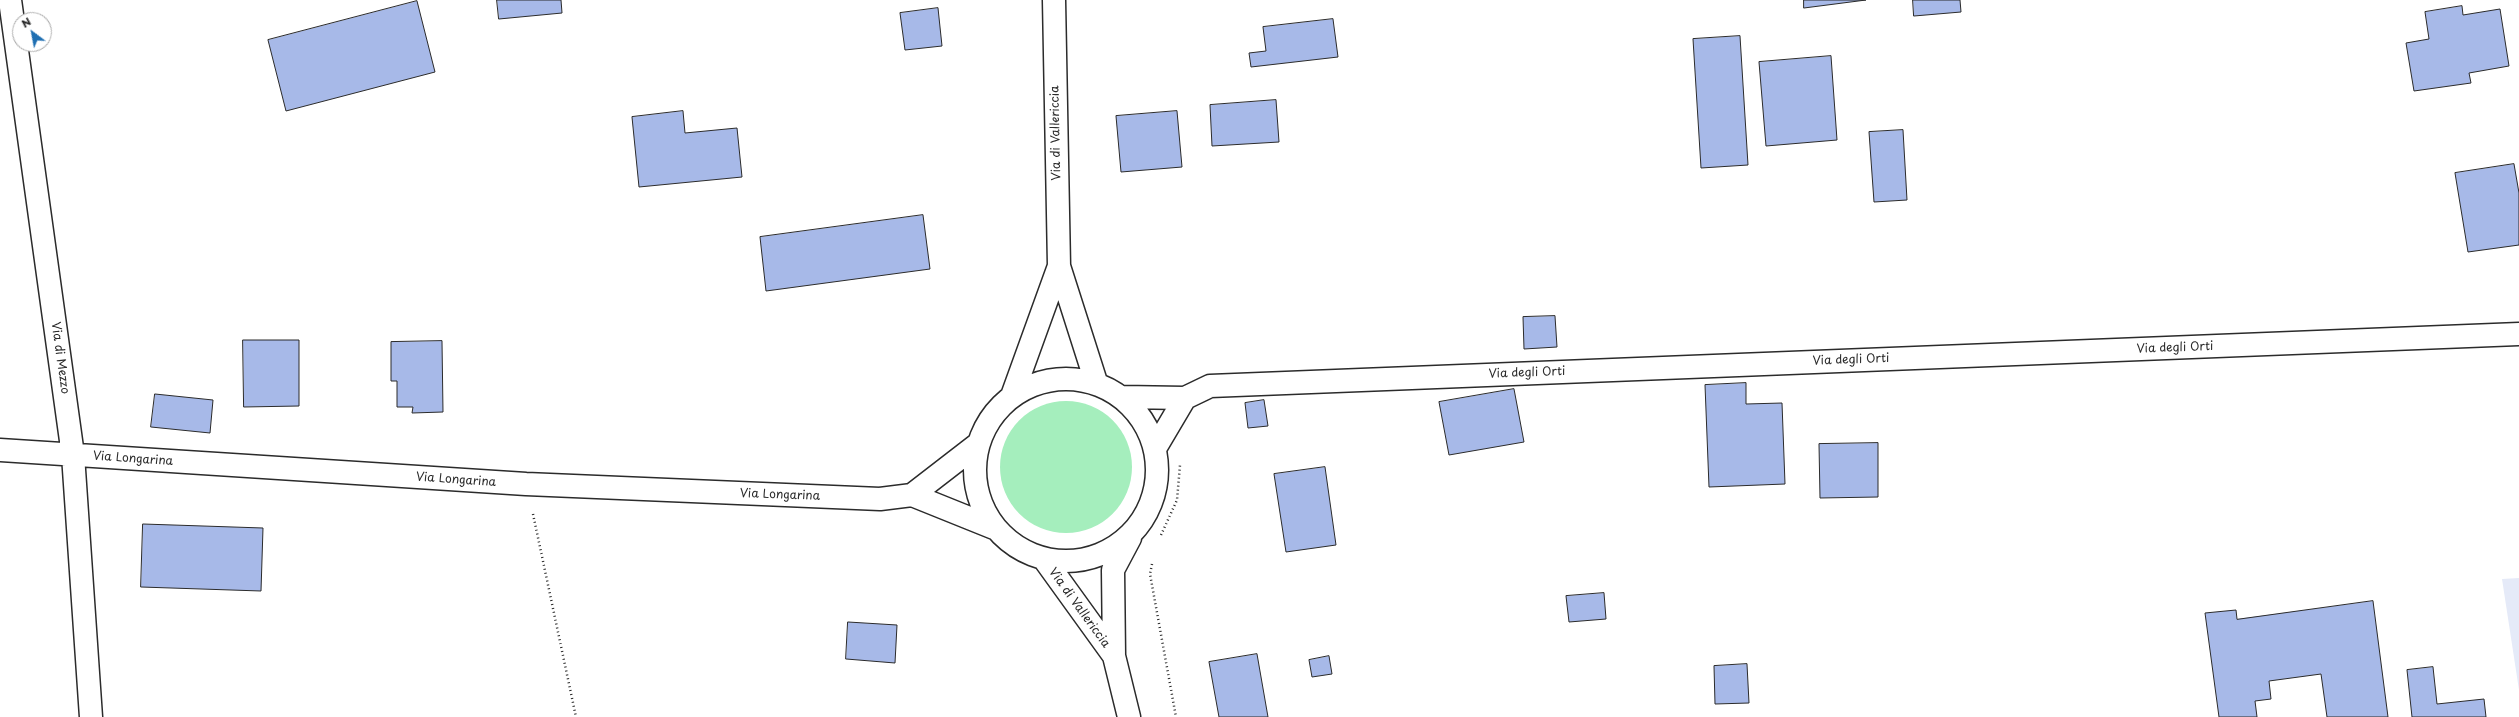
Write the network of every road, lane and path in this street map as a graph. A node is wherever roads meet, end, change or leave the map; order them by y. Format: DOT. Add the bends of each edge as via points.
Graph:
graph roads {
  1 [pos="10,0"];
  2 [pos="1054,0"];
  3 [pos="1059,266"];
  4 [pos="2519,334"];
  5 [pos="1096,382"];
  6 [pos="1012,396"];
  7 [pos="1122,397"];
  8 [pos="1185,398"];
  9 [pos="978,444"];
  10 [pos="1156,447"];
  11 [pos="0,450"];
  12 [pos="73,455"];
  13 [pos="1181,461"];
  14 [pos="526,484"];
  15 [pos="912,495"];
  16 [pos="994,528"];
  17 [pos="1132,534"];
  18 [pos="1158,540"];
  19 [pos="1044,559"];
  20 [pos="1153,561"];
  21 [pos="1114,656"];
  22 [pos="91,717"];
  23 [pos="576,717"];
  24 [pos="1129,717"];
  25 [pos="1176,717"];
  1 -- 12 [label="street, Via di Mezzo"];
  2 -- 3 [label="street, Via di Vallericcia"];
  3 -- 5 [label="street, Via di Vallericcia"];
  3 -- 6 [label="street, Via di Vallericcia"];
  4 -- 8 [label="street, Via degli Orti" via="1210,386"];
  5 -- 6 [label="street" via="1067,378 1038,382"];
  5 -- 7 [label="street"];
  6 -- 9 [label="street" via="990,417"];
  7 -- 8 [label="street, Via degli Orti"];
  7 -- 10 [label="street" via="1142,418"];
  8 -- 10 [label="street"];
  9 -- 15 [label="street"];
  9 -- 16 [label="street" via="975,480 979,501"];
  10 -- 17 [label="street" via="1158,478 1150,508"];
  11 -- 12 [label="street, Via Longarina"];
  12 -- 14 [label="street, Via Longarina"];
  12 -- 22 [label="street, Via di Mezzo"];
  13 -- 18 [label="path" via="1177,500"];
  14 -- 15 [label="street, Via Longarina" via="880,499"];
  14 -- 23 [label="path"];
  15 -- 16 [label="street, Via Longarina"];
  16 -- 19 [label="street" via="1016,547"];
  17 -- 19 [label="street" via="1106,552 1076,561"];
  17 -- 21 [label="street, Via di Vallericcia" via="1113,570"];
  19 -- 21 [label="street, Via di Vallericcia"];
  20 -- 25 [label="path" via="1150,574"];
  21 -- 24 [label="street, Via di Vallericcia"];
}
